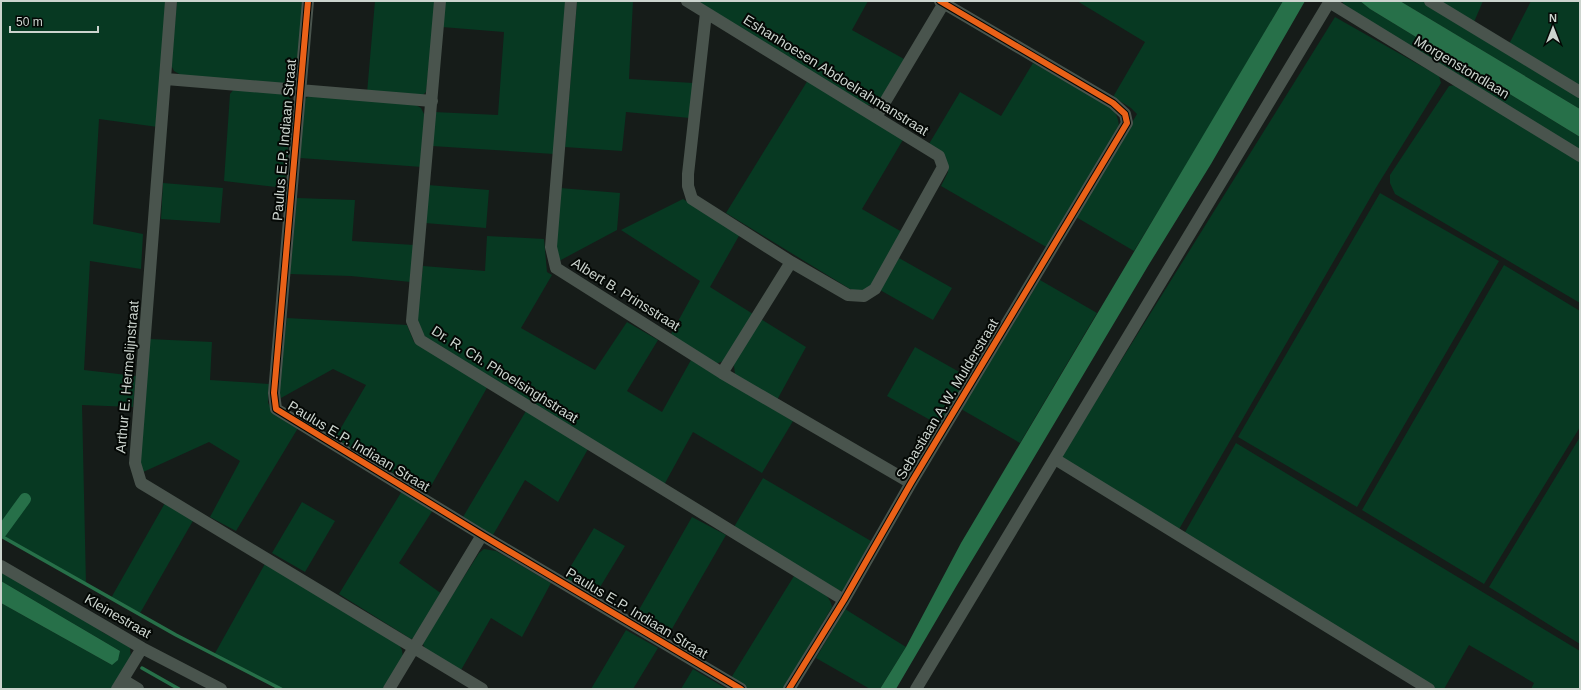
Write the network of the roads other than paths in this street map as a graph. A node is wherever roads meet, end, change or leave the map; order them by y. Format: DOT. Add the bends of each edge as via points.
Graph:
graph roads {
  1 [pos="171,1"];
  2 [pos="308,1"];
  3 [pos="440,1"];
  4 [pos="571,1"];
  5 [pos="687,1"];
  6 [pos="1430,1"];
  7 [pos="942,2"];
  8 [pos="1330,2"];
  9 [pos="706,13"];
  10 [pos="166,79"];
  11 [pos="300,90"];
  12 [pos="1580,92"];
  13 [pos="432,101"];
  14 [pos="876,116"];
  15 [pos="1580,156"];
  16 [pos="791,262"];
  17 [pos="722,373"];
  18 [pos="1055,459"];
  19 [pos="911,483"];
  20 [pos="482,535"];
  21 [pos="1,566"];
  22 [pos="844,600"];
  23 [pos="415,647"];
  24 [pos="142,648"];
  25 [pos="120,685"];
  26 [pos="138,689"];
  27 [pos="221,689"];
  28 [pos="389,689"];
  29 [pos="482,689"];
  30 [pos="741,689"];
  31 [pos="789,689"];
  32 [pos="916,689"];
  33 [pos="1429,689"];
  1 -- 10 [label="street, Arthur E. Hermelijnstraat"];
  2 -- 11 [label="street, Paulus E.P. Indiaan Straat"];
  3 -- 13 [label="street, Dr. R. Ch. Phoelsinghstraat"];
  4 -- 17 [label="street, Albert B. Prinsstraat" via="551,247 556,268"];
  5 -- 9 [label="street, Eshanhoesen Abdoelrahmanstraat"];
  6 -- 12 [label="street"];
  7 -- 14 [label="street"];
  7 -- 19 [label="street, Sebastiaan A.W. Mulderstraat" via="1114,103 1125,114 1128,123"];
  8 -- 15 [label="street, Morgenstondlaan"];
  8 -- 18 [label="street"];
  9 -- 14 [label="street, Eshanhoesen Abdoelrahmanstraat"];
  9 -- 16 [label="street" via="688,174 692,199"];
  10 -- 11 [label="street"];
  10 -- 23 [label="street, Arthur E. Hermelijnstraat" via="135,463 141,483"];
  11 -- 13 [label="street"];
  11 -- 20 [label="street, Paulus E.P. Indiaan Straat" via="274,393 276,409"];
  13 -- 22 [label="street, Dr. R. Ch. Phoelsinghstraat" via="412,321 420,340"];
  14 -- 16 [label="street, Eshanhoesen Abdoelrahmanstraat" via="939,156 943,167 875,289 864,296 848,296"];
  16 -- 17 [label="street"];
  17 -- 19 [label="street, Albert B. Prinsstraat"];
  18 -- 32 [label="street"];
  18 -- 33 [label="street"];
  19 -- 22 [label="street, Sebastiaan A.W. Mulderstraat"];
  20 -- 23 [label="street"];
  20 -- 30 [label="street, Paulus E.P. Indiaan Straat"];
  21 -- 24 [label="street, Kleinestraat"];
  22 -- 31 [label="street, Sebastiaan A.W. Mulderstraat"];
  23 -- 28 [label="street"];
  23 -- 29 [label="street"];
  24 -- 25 [label="street"];
  24 -- 27 [label="street, Kleinestraat"];
  25 -- 26 [label="street"];
}
